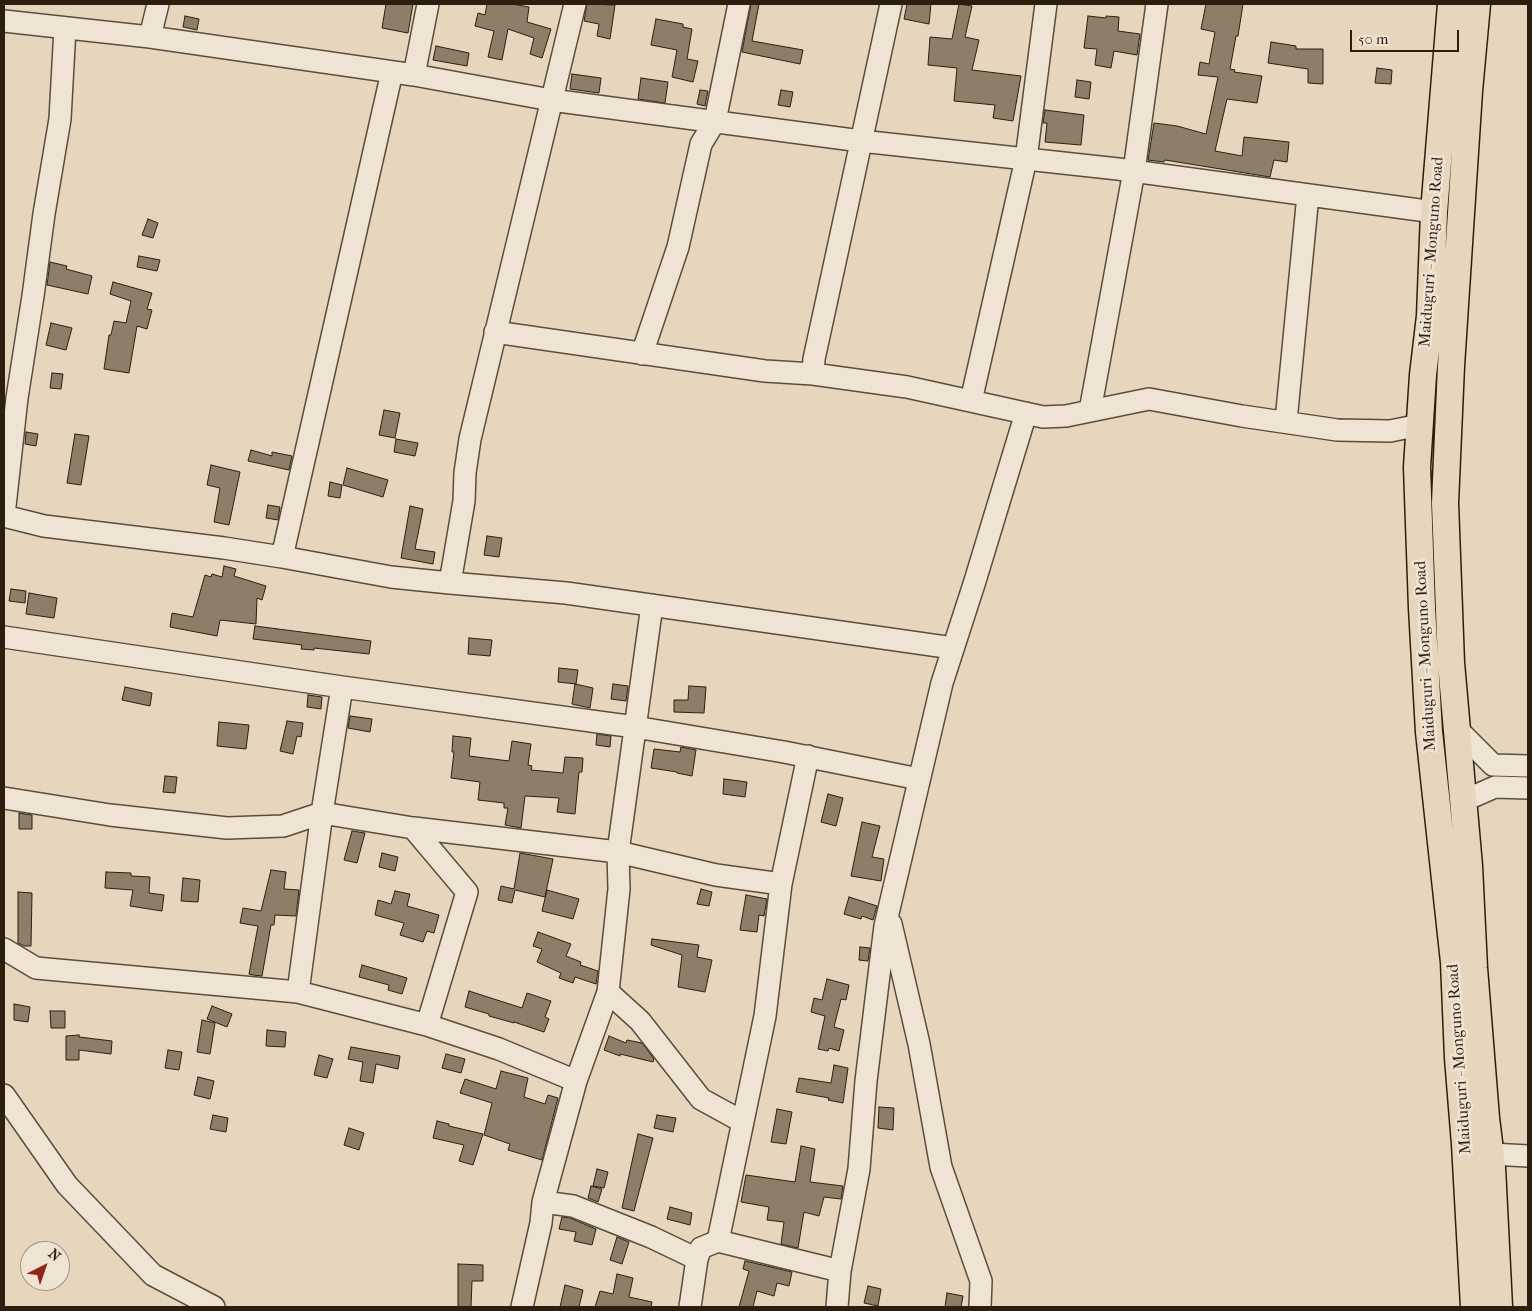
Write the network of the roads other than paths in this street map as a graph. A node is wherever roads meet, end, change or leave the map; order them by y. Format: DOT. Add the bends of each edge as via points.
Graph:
graph roads {
  1 [pos="158,4"];
  2 [pos="428,4"];
  3 [pos="575,4"];
  4 [pos="739,4"];
  5 [pos="891,4"];
  6 [pos="1046,4"];
  7 [pos="1157,4"];
  8 [pos="1452,4"];
  9 [pos="1477,4"];
  10 [pos="4,21"];
  11 [pos="65,28"];
  12 [pos="150,37"];
  13 [pos="392,72"];
  14 [pos="414,75"];
  15 [pos="551,100"];
  16 [pos="715,121"];
  17 [pos="861,141"];
  18 [pos="1026,159"];
  19 [pos="1134,171"];
  20 [pos="1308,195"];
  21 [pos="1434,212"];
  22 [pos="495,332"];
  23 [pos="642,354"];
  24 [pos="813,374"];
  25 [pos="971,401"];
  26 [pos="1090,411"];
  27 [pos="1026,414"];
  28 [pos="1286,422"];
  29 [pos="1420,425"];
  30 [pos="4,516"];
  31 [pos="282,557"];
  32 [pos="450,584"];
  33 [pos="652,606"];
  34 [pos="4,638"];
  35 [pos="953,648"];
  36 [pos="342,687"];
  37 [pos="635,727"];
  38 [pos="1456,728"];
  39 [pos="808,756"];
  40 [pos="1528,766"];
  41 [pos="919,779"];
  42 [pos="1528,788"];
  43 [pos="4,798"];
  44 [pos="1463,801"];
  45 [pos="322,812"];
  46 [pos="414,828"];
  47 [pos="618,852"];
  48 [pos="781,884"];
  49 [pos="889,909"];
  50 [pos="4,949"];
  51 [pos="298,992"];
  52 [pos="608,992"];
  53 [pos="427,1025"];
  54 [pos="576,1082"];
  55 [pos="4,1095"];
  56 [pos="743,1122"];
  57 [pos="1491,1154"];
  58 [pos="1528,1156"];
  59 [pos="543,1202"];
  60 [pos="718,1241"];
  61 [pos="697,1259"];
  62 [pos="840,1271"];
  63 [pos="214,1307"];
  64 [pos="522,1307"];
  65 [pos="690,1307"];
  66 [pos="838,1307"];
  67 [pos="980,1307"];
  68 [pos="1474,1307"];
  69 [pos="1499,1307"];
  1 -- 12 [label="street"];
  2 -- 14 [label="street"];
  3 -- 15 [label="street"];
  4 -- 16 [label="street"];
  5 -- 17 [label="street"];
  6 -- 18 [label="street"];
  7 -- 19 [label="street"];
  8 -- 21 [label="main road, Maiduguri - Monguno Road"];
  9 -- 38 [label="main road, Maiduguri - Monguno Road" via="1445,493"];
  10 -- 11 [label="street"];
  11 -- 12 [label="street"];
  11 -- 30 [label="street" via="60,119 17,398"];
  12 -- 13 [label="street"];
  13 -- 14 [label="street"];
  13 -- 31 [label="street"];
  14 -- 15 [label="street"];
  15 -- 16 [label="street"];
  15 -- 22 [label="street"];
  16 -- 17 [label="street"];
  16 -- 23 [label="street" via="701,144 678,247"];
  17 -- 18 [label="street"];
  17 -- 24 [label="street"];
  18 -- 19 [label="street"];
  18 -- 25 [label="street"];
  19 -- 20 [label="street"];
  19 -- 26 [label="street"];
  20 -- 21 [label="street"];
  20 -- 28 [label="street"];
  21 -- 29 [label="main road, Maiduguri - Monguno Road" via="1430,316"];
  22 -- 23 [label="street"];
  22 -- 32 [label="street" via="470,439 464,501"];
  23 -- 24 [label="street" via="765,371"];
  24 -- 25 [label="street" via="907,387"];
  25 -- 27 [label="street"];
  26 -- 27 [label="street" via="1066,416"];
  26 -- 28 [label="street" via="1149,399"];
  27 -- 35 [label="street"];
  28 -- 29 [label="street" via="1346,430 1390,431"];
  29 -- 68 [label="main road, Maiduguri - Monguno Road" via="1417,466 1429,732 1454,962"];
  30 -- 31 [label="street" via="44,526"];
  31 -- 32 [label="street"];
  32 -- 33 [label="street" via="566,593"];
  33 -- 35 [label="street"];
  33 -- 37 [label="street"];
  34 -- 36 [label="street"];
  35 -- 41 [label="street"];
  36 -- 37 [label="street"];
  36 -- 45 [label="street"];
  37 -- 39 [label="street"];
  37 -- 47 [label="street"];
  38 -- 40 [label="street" via="1493,765"];
  38 -- 44 [label="main road, Maiduguri - Monguno Road"];
  39 -- 41 [label="street"];
  39 -- 48 [label="street"];
  41 -- 49 [label="street"];
  42 -- 44 [label="street" via="1495,787"];
  43 -- 45 [label="street" via="110,815 228,828 283,826"];
  44 -- 57 [label="main road, Maiduguri - Monguno Road"];
  45 -- 46 [label="street"];
  45 -- 51 [label="street"];
  46 -- 47 [label="street"];
  46 -- 53 [label="street" via="466,892"];
  47 -- 48 [label="street" via="716,875"];
  47 -- 52 [label="street" via="619,889"];
  48 -- 56 [label="street" via="765,1016"];
  49 -- 62 [label="street" via="866,1081 859,1169"];
  49 -- 67 [label="street" via="919,1044 941,1167 981,1280"];
  50 -- 51 [label="street" via="36,968"];
  51 -- 53 [label="street"];
  52 -- 54 [label="street"];
  52 -- 56 [label="street" via="640,1021 701,1099"];
  53 -- 54 [label="street"];
  54 -- 59 [label="street"];
  55 -- 63 [label="street" via="67,1185 153,1275"];
  56 -- 60 [label="street"];
  57 -- 58 [label="street"];
  57 -- 69 [label="main road, Maiduguri - Monguno Road"];
  59 -- 61 [label="street" via="574,1206"];
  59 -- 64 [label="street"];
  60 -- 61 [label="street" via="701,1248"];
  60 -- 62 [label="street"];
  61 -- 65 [label="street"];
  62 -- 66 [label="street"];
}
